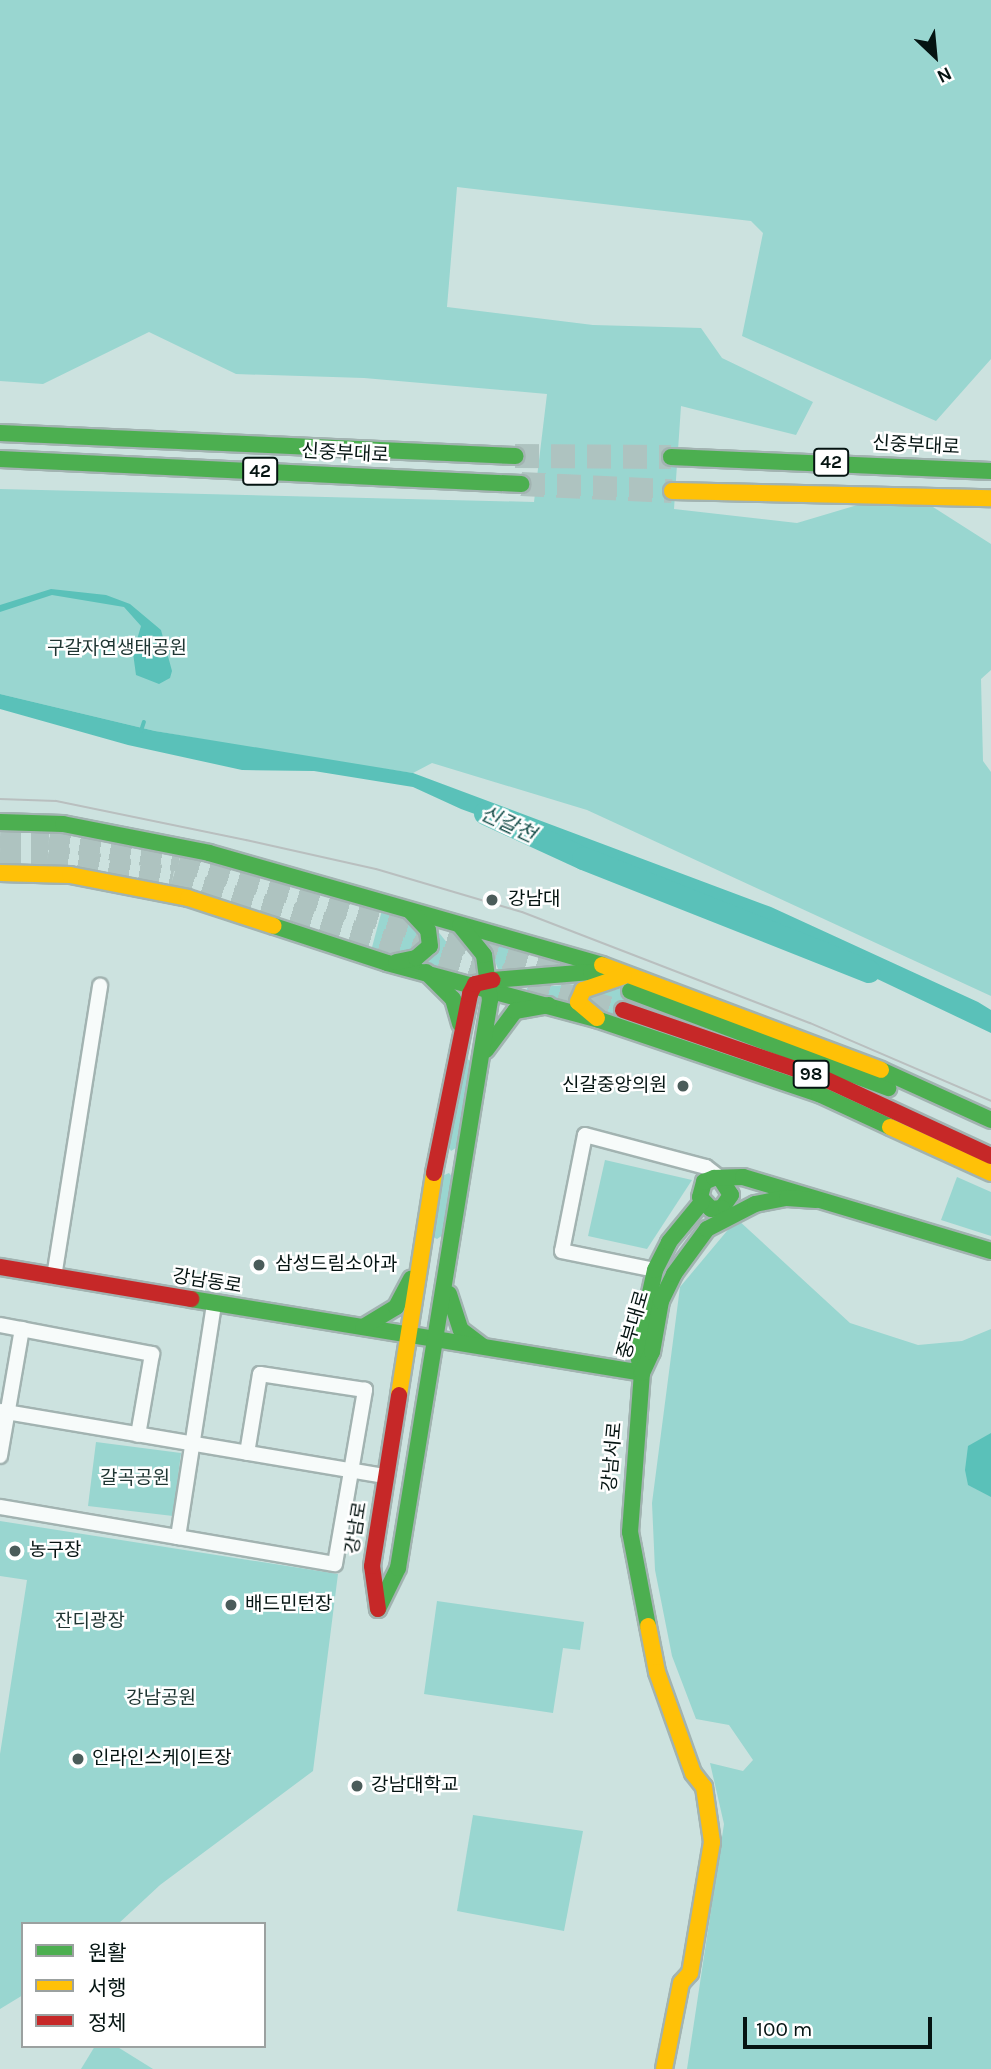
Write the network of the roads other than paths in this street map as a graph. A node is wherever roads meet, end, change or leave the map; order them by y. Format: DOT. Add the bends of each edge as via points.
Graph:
graph roads {
  1 [pos="0,433"];
  2 [pos="515,456"];
  3 [pos="671,457"];
  4 [pos="0,458"];
  5 [pos="0,464"];
  6 [pos="125,464"];
  7 [pos="991,471"];
  8 [pos="521,484"];
  9 [pos="672,491"];
  10 [pos="991,498"];
  11 [pos="0,822"];
  12 [pos="0,873"];
  13 [pos="406,907"];
  14 [pos="460,925"];
  15 [pos="387,963"];
  16 [pos="425,971"];
  17 [pos="632,981"];
  18 [pos="485,984"];
  19 [pos="100,986"];
  20 [pos="548,1005"];
  21 [pos="623,1010"];
  22 [pos="599,1020"];
  23 [pos="461,1025"];
  24 [pos="486,1030"];
  25 [pos="481,1060"];
  26 [pos="991,1120"];
  27 [pos="991,1137"];
  28 [pos="991,1156"];
  29 [pos="991,1173"];
  30 [pos="712,1180"];
  31 [pos="787,1198"];
  32 [pos="816,1200"];
  33 [pos="715,1205"];
  34 [pos="991,1251"];
  35 [pos="420,1263"];
  36 [pos="0,1267"];
  37 [pos="655,1270"];
  38 [pos="54,1276"];
  39 [pos="447,1284"];
  40 [pos="661,1301"];
  41 [pos="214,1305"];
  42 [pos="0,1325"];
  43 [pos="362,1328"];
  44 [pos="22,1329"];
  45 [pos="408,1336"];
  46 [pos="438,1341"];
  47 [pos="486,1348"];
  48 [pos="642,1373"];
  49 [pos="3,1411"];
  50 [pos="138,1435"];
  51 [pos="191,1444"];
  52 [pos="247,1453"];
  53 [pos="0,1456"];
  54 [pos="351,1469"];
  55 [pos="386,1476"];
  56 [pos="0,1507"];
  57 [pos="178,1537"];
  58 [pos="664,2069"];
  1 -- 2 [label="main road, 신중부대로 / 42"];
  3 -- 7 [label="main road, 신중부대로 / 42"];
  4 -- 6 [label="main road, 신중부대로 / 42"];
  5 -- 6 [label="main road"];
  6 -- 8 [label="main road, 신중부대로 / 42"];
  9 -- 10 [label="main road, 42"];
  11 -- 13 [label="main road" via="63,824 209,853"];
  12 -- 15 [label="main road" via="70,875 188,898"];
  13 -- 14 [label="main road"];
  13 -- 15 [label="main road" via="428,930 430,946 416,958"];
  14 -- 17 [label="main road"];
  14 -- 18 [label="main road" via="484,955"];
  15 -- 16 [label="main road"];
  16 -- 18 [label="main road"];
  16 -- 23 [label="main road" via="453,999"];
  17 -- 18 [label="main road" via="591,972"];
  17 -- 22 [label="main road" via="583,990 578,1002"];
  17 -- 26 [label="main road" via="890,1073"];
  17 -- 27 [label="main road, 98" via="926,1103"];
  18 -- 20 [label="main road"];
  18 -- 23 [label="main road, 강남로"];
  18 -- 24 [label="main road, 강남로"];
  19 -- 38 [label="street"];
  20 -- 22 [label="main road"];
  20 -- 25 [label="main road" via="515,1012"];
  21 -- 28 [label="main road, 98" via="825,1079"];
  22 -- 29 [label="main road" via="769,1076"];
  23 -- 24 [label="main road"];
  23 -- 35 [label="main road, 강남로"];
  24 -- 25 [label="main road, 강남로"];
  25 -- 39 [label="main road, 강남로"];
  30 -- 32 [label="main road, 중부대로" via="743,1177"];
  30 -- 33 [label="main road" via="699,1192"];
  30 -- 33 [label="main road" via="731,1189"];
  30 -- 37 [label="street" via="706,1167 585,1135 562,1251"];
  31 -- 32 [label="main road, 중부대로"];
  31 -- 33 [label="main road" via="763,1193"];
  31 -- 40 [label="main road, 중부대로" via="739,1210 707,1229 674,1274"];
  32 -- 34 [label="main road, 중부대로"];
  33 -- 37 [label="main road, 중부대로" via="669,1242"];
  33 -- 40 [label="main road" via="667,1272"];
  35 -- 43 [label="main road" via="396,1307 382,1320"];
  35 -- 45 [label="main road, 강남로"];
  36 -- 38 [label="main road, 강남동로"];
  37 -- 48 [label="main road, 중부대로" via="637,1352"];
  38 -- 41 [label="main road, 강남동로"];
  39 -- 46 [label="main road, 강남로"];
  39 -- 47 [label="main road" via="461,1329"];
  40 -- 48 [label="main road, 중부대로" via="652,1352"];
  41 -- 43 [label="main road, 강남동로"];
  41 -- 51 [label="street"];
  42 -- 44 [label="street"];
  43 -- 45 [label="main road, 강남동로"];
  44 -- 49 [label="street"];
  44 -- 50 [label="street" via="152,1354"];
  45 -- 46 [label="main road"];
  45 -- 55 [label="main road, 강남로"];
  46 -- 47 [label="main road"];
  46 -- 55 [label="main road, 강남로" via="398,1568 378,1609 372,1566"];
  47 -- 48 [label="main road"];
  48 -- 58 [label="main road, 강남서로" via="630,1532 657,1672 693,1773 700,1858"];
  49 -- 50 [label="street"];
  49 -- 53 [label="street"];
  50 -- 51 [label="street"];
  51 -- 52 [label="street"];
  51 -- 57 [label="street"];
  52 -- 54 [label="street"];
  52 -- 54 [label="street" via="260,1374 365,1390"];
  54 -- 55 [label="street"];
  54 -- 57 [label="street" via="335,1563"];
  56 -- 57 [label="street"];
}
